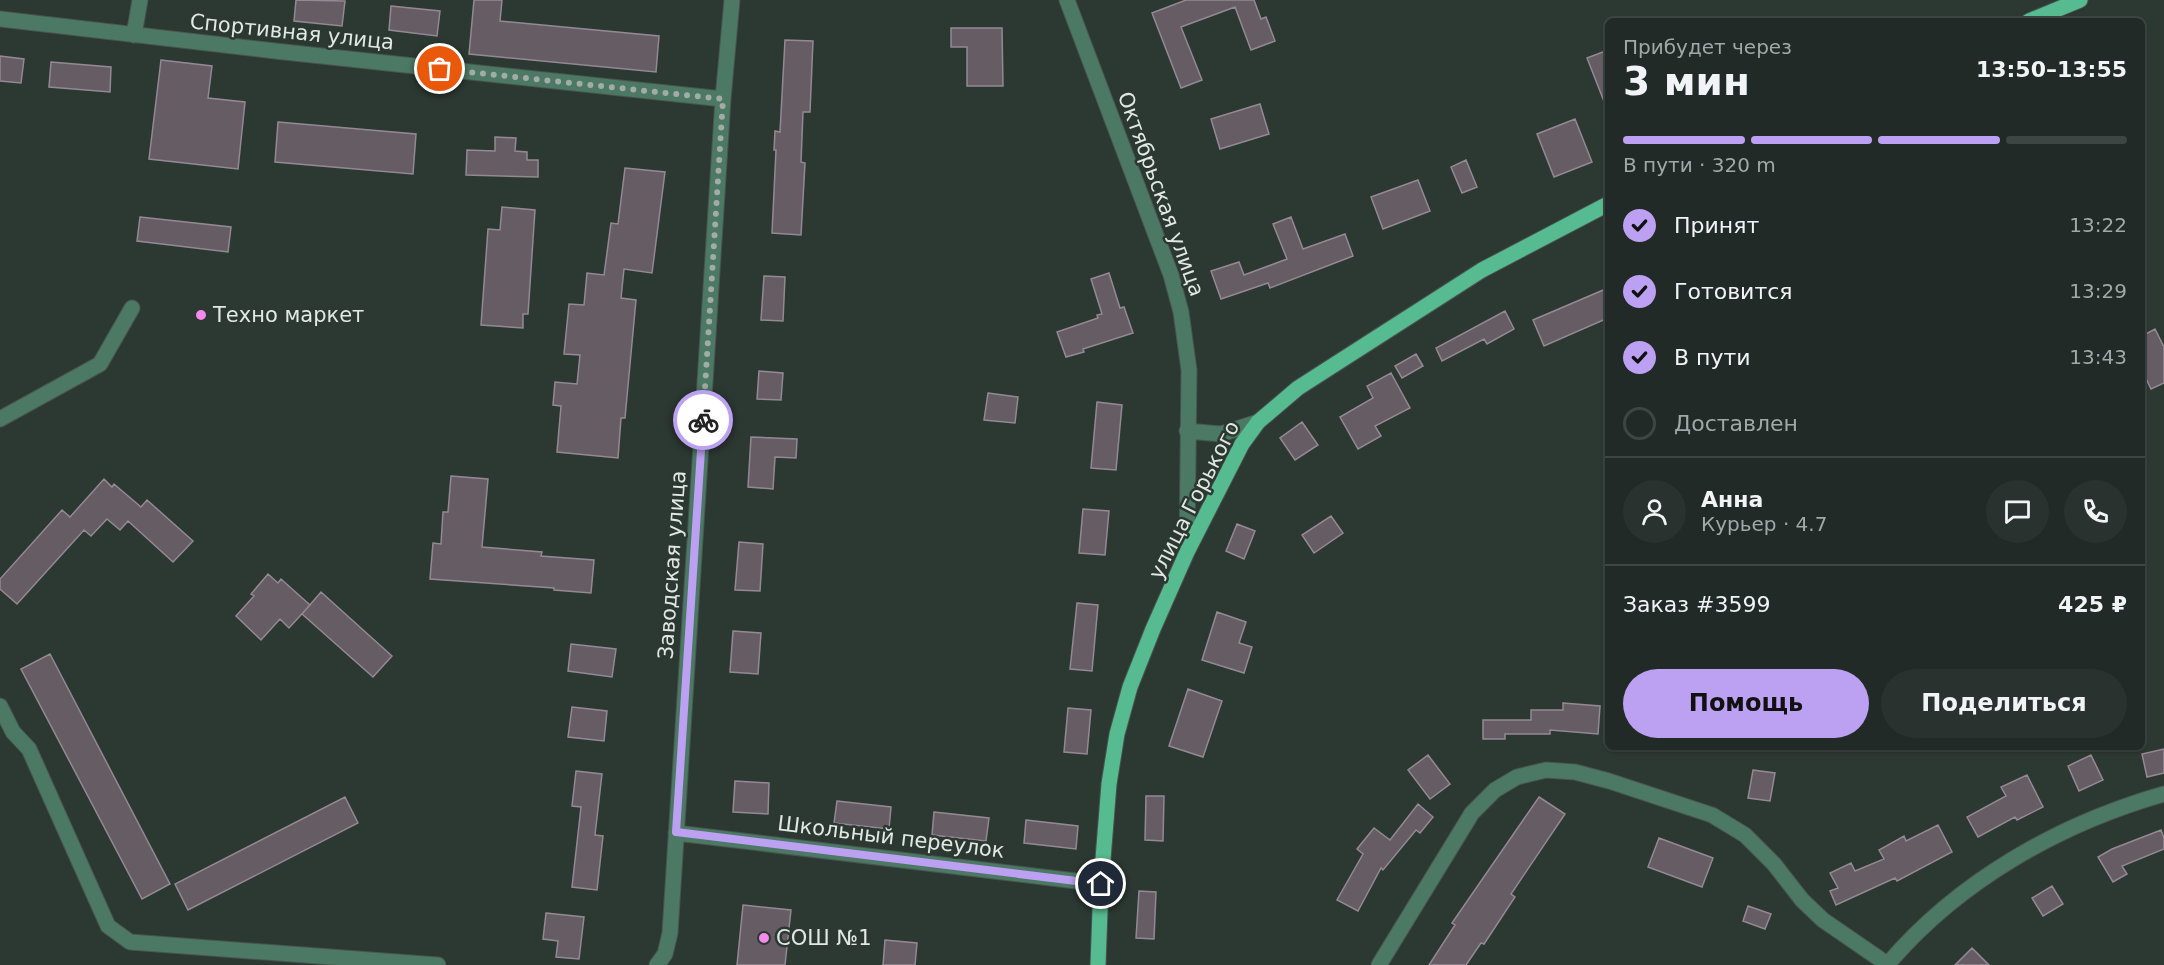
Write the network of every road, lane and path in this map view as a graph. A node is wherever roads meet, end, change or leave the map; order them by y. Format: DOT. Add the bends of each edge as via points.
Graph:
graph roads {
  1 [pos="140,0"];
  2 [pos="732,0"];
  3 [pos="1067,0"];
  4 [pos="2080,0"];
  5 [pos="2036,18"];
  6 [pos="0,19"];
  7 [pos="134,35"];
  8 [pos="723,99"];
  9 [pos="1605,206"];
  10 [pos="132,308"];
  11 [pos="0,419"];
  12 [pos="1258,422"];
  13 [pos="1187,431"];
  14 [pos="1187,552"];
  15 [pos="0,706"];
  16 [pos="2164,794"];
  17 [pos="676,832"];
  18 [pos="1101,884"];
  19 [pos="661,959"];
  20 [pos="1887,964"];
  21 [pos="438,965"];
  22 [pos="1098,965"];
  23 [pos="1379,965"];
  1 -- 7 [label="street"];
  2 -- 8 [label="street, Заводская улица"];
  3 -- 13 [label="street, Октябрьская улица" via="1172,275 1189,370"];
  4 -- 5 [label="main road"];
  6 -- 7 [label="street, Спортивная улица"];
  7 -- 8 [label="street, Спортивная улица"];
  8 -- 17 [label="street, Заводская улица"];
  9 -- 12 [label="main road, улица Горького" via="1482,270 1298,388"];
  10 -- 11 [label="street" via="100,364"];
  12 -- 13 [label="street" via="1221,434"];
  12 -- 14 [label="main road, улица Горького" via="1242,444"];
  13 -- 14 [label="street, Октябрьская улица"];
  14 -- 18 [label="main road, улица Горького" via="1130,687 1117,734"];
  15 -- 21 [label="street" via="13,732 29,749 108,926 130,942"];
  16 -- 20 [label="street" via="2129,804 2069,830 1998,867 1954,898"];
  17 -- 18 [label="street, Школьный переулок"];
  17 -- 19 [label="street, Заводская улица" via="670,933"];
  18 -- 22 [label="main road, улица Горького"];
  20 -- 23 [label="street" via="1823,920 1745,835 1712,815 1609,781 1575,772 1546,770 1517,777 1472,813"];
}
